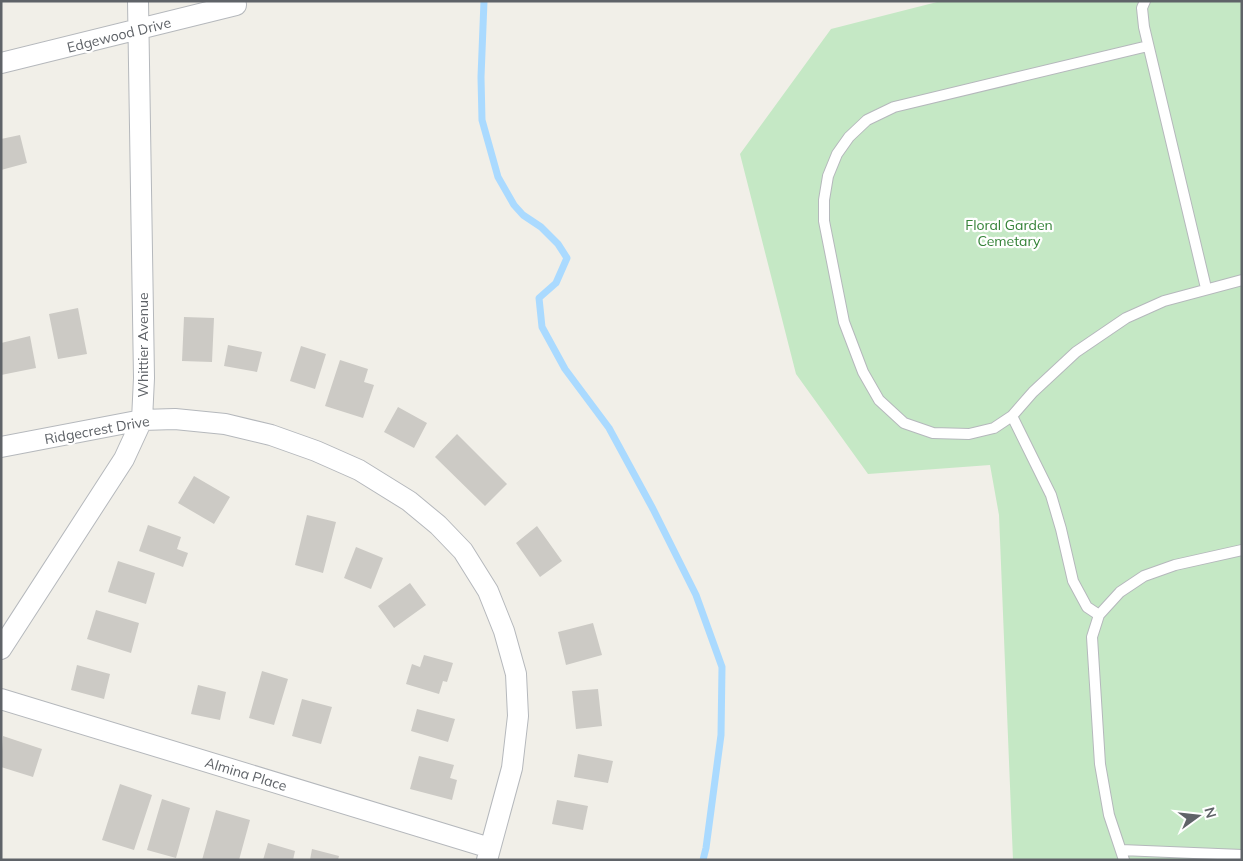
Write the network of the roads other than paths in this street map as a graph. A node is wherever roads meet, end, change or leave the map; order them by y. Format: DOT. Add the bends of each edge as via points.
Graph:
graph roads {
  1 [pos="138,1"];
  2 [pos="1145,1"];
  3 [pos="236,5"];
  4 [pos="137,30"];
  5 [pos="1148,46"];
  6 [pos="1,63"];
  7 [pos="1242,280"];
  8 [pos="1206,288"];
  9 [pos="1012,416"];
  10 [pos="142,420"];
  11 [pos="1,447"];
  12 [pos="1242,550"];
  13 [pos="1099,615"];
  14 [pos="1,649"];
  15 [pos="1,699"];
  16 [pos="488,854"];
  17 [pos="1123,855"];
  18 [pos="1242,855"];
  19 [pos="1157,856"];
  1 -- 4 [label="street, Whittier Avenue"];
  2 -- 5 [label="lane" via="1142,8"];
  3 -- 4 [label="street, Edgewood Drive"];
  4 -- 6 [label="street, Edgewood Drive"];
  4 -- 10 [label="street, Whittier Avenue" via="144,378"];
  5 -- 8 [label="lane"];
  5 -- 9 [label="lane" via="894,107 867,120 836,154 828,176 824,221 844,322 863,372 879,400 904,423 933,433 969,434 994,428"];
  7 -- 8 [label="lane"];
  8 -- 9 [label="lane" via="1164,301 1126,318 1076,352"];
  9 -- 13 [label="lane" via="1051,494 1073,581 1086,607"];
  10 -- 11 [label="street, Ridgecrest Drive"];
  10 -- 14 [label="street, Whittier Avenue" via="124,459"];
  10 -- 16 [label="street, Ridgecrest Drive" via="175,419 225,424 271,435 316,451 359,470 409,501 463,551 488,592 504,631 516,674 518,716 512,768"];
  12 -- 13 [label="lane" via="1175,565 1144,576 1120,592"];
  13 -- 17 [label="lane" via="1092,637 1100,764 1108,815"];
  15 -- 16 [label="street, Almina Place"];
  17 -- 19 [label="lane"];
  18 -- 19 [label="lane"];
}
